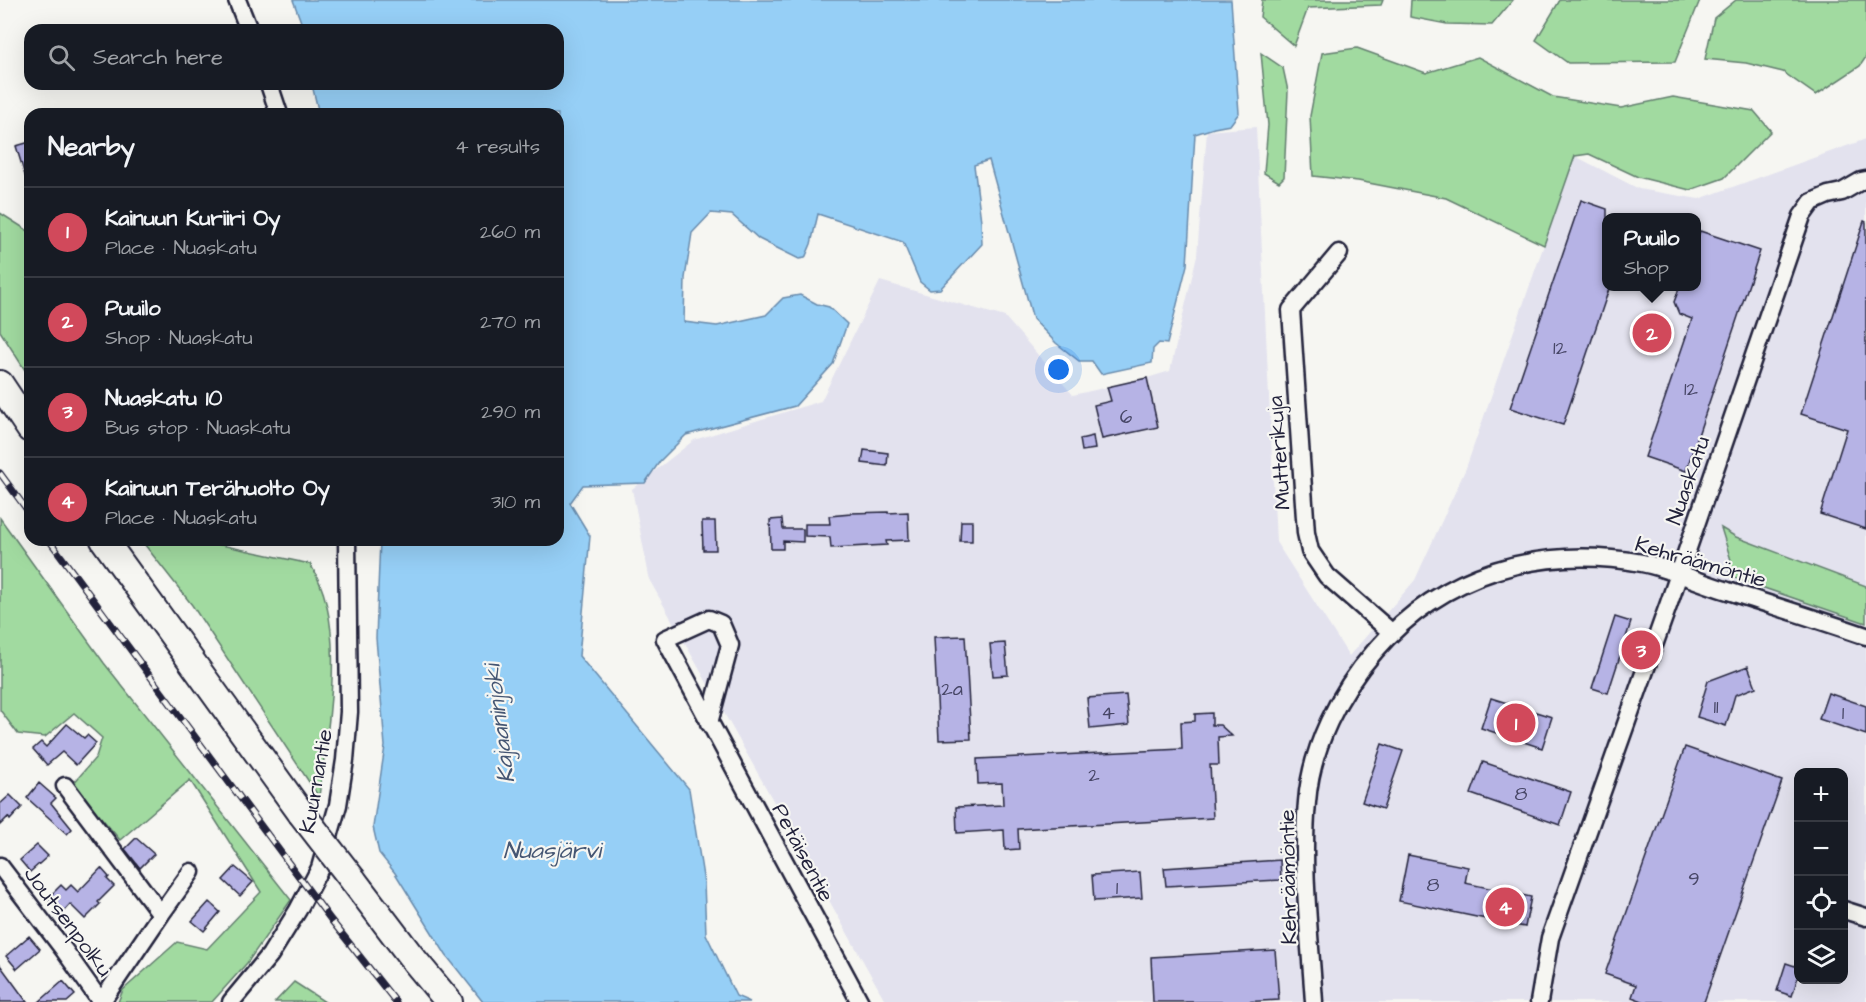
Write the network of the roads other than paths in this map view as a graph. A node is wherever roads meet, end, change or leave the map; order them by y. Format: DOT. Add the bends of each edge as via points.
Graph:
graph roads {
  1 [pos="237,0"];
  2 [pos="247,24"];
  3 [pos="270,90"];
  4 [pos="277,108"];
  5 [pos="1866,180"];
  6 [pos="1339,253"];
  7 [pos="0,384"];
  8 [pos="24,420"];
  9 [pos="108,546"];
  10 [pos="347,546"];
  11 [pos="1678,574"];
  12 [pos="1391,632"];
  13 [pos="1866,636"];
  14 [pos="709,723"];
  15 [pos="65,786"];
  16 [pos="0,866"];
  17 [pos="191,872"];
  18 [pos="1848,911"];
  19 [pos="161,914"];
  20 [pos="1866,918"];
  21 [pos="101,1001"];
  22 [pos="231,1002"];
  23 [pos="449,1002"];
  24 [pos="860,1002"];
  25 [pos="1314,1002"];
  26 [pos="1539,1002"];
  1 -- 2 [label="street"];
  3 -- 4 [label="street"];
  5 -- 11 [label="street, Nuaskatu" via="1812,202 1802,216"];
  6 -- 12 [label="street, Mutterikuja" via="1291,310 1306,533 1310,551 1327,576"];
  7 -- 8 [label="highway"];
  9 -- 23 [label="highway, bridge" via="301,813"];
  10 -- 22 [label="street, Kuurnantie" via="349,712 338,805 320,868 298,910 270,955"];
  11 -- 12 [label="street, Kehräämöntie" via="1643,563 1574,556 1528,561 1473,579 1427,603"];
  11 -- 13 [label="street, Kehräämöntie"];
  11 -- 26 [label="street, Nuaskatu" via="1550,938"];
  12 -- 25 [label="street, Kehräämöntie" via="1343,695 1320,743 1312,774 1307,802 1306,873"];
  14 -- 14 [label="street, Petäisentie" via="664,639 709,618 721,624 730,645"];
  14 -- 24 [label="street, Petäisentie"];
  15 -- 19 [label="street"];
  16 -- 21 [label="street, Joutsenpolku"];
  17 -- 19 [label="street"];
  18 -- 20 [label="street"];
  19 -- 21 [label="street"];
}
